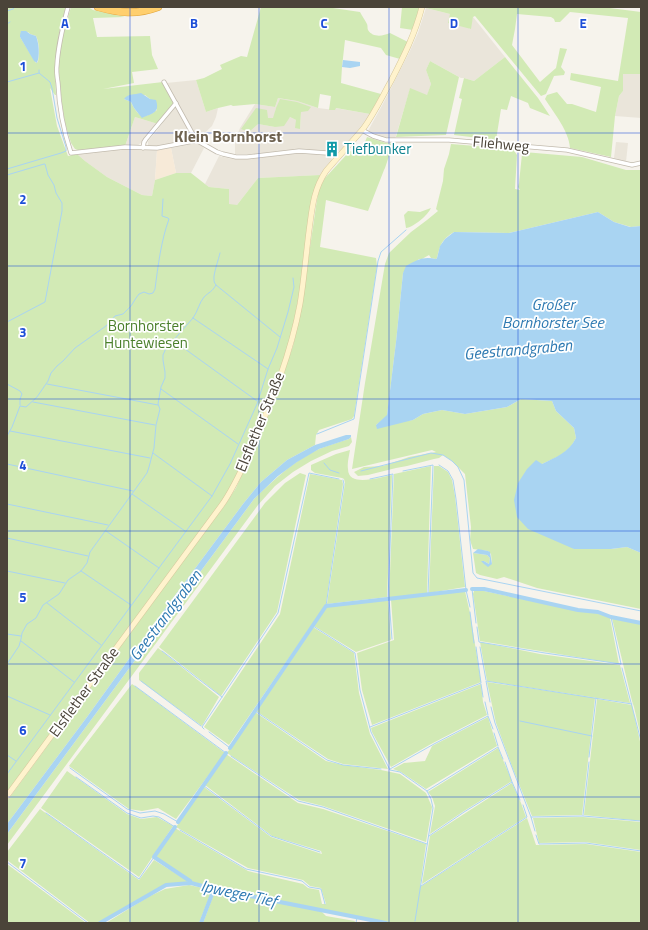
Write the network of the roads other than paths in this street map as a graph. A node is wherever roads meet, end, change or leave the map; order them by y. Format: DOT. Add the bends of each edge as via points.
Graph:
graph roads {
  1 [pos="68,7"];
  2 [pos="98,7"];
  3 [pos="117,7"];
  4 [pos="141,7"];
  5 [pos="158,7"];
  6 [pos="422,7"];
  7 [pos="164,82"];
  8 [pos="176,103"];
  9 [pos="362,130"];
  10 [pos="196,140"];
  11 [pos="143,148"];
  12 [pos="338,157"];
  13 [pos="641,164"];
  14 [pos="7,796"];
  1 -- 11 [label="street" via="57,65 61,118 71,153"];
  2 -- 5 [label="highway" via="127,13"];
  3 -- 4 [label="highway"];
  6 -- 9 [label="main road, Elsflether Straße" via="405,53 380,102"];
  7 -- 8 [label="street"];
  8 -- 10 [label="street"];
  8 -- 11 [label="street" via="146,139"];
  9 -- 12 [label="main road, Elsflether Straße"];
  9 -- 13 [label="street, Fliehweg" via="386,140 449,140 567,150 632,165"];
  10 -- 11 [label="street" via="157,148"];
  10 -- 12 [label="street" via="220,154 236,157 299,151 327,153"];
  12 -- 14 [label="main road, Elsflether Straße" via="317,188 300,301 291,342 268,410 236,482 221,506"];
}
